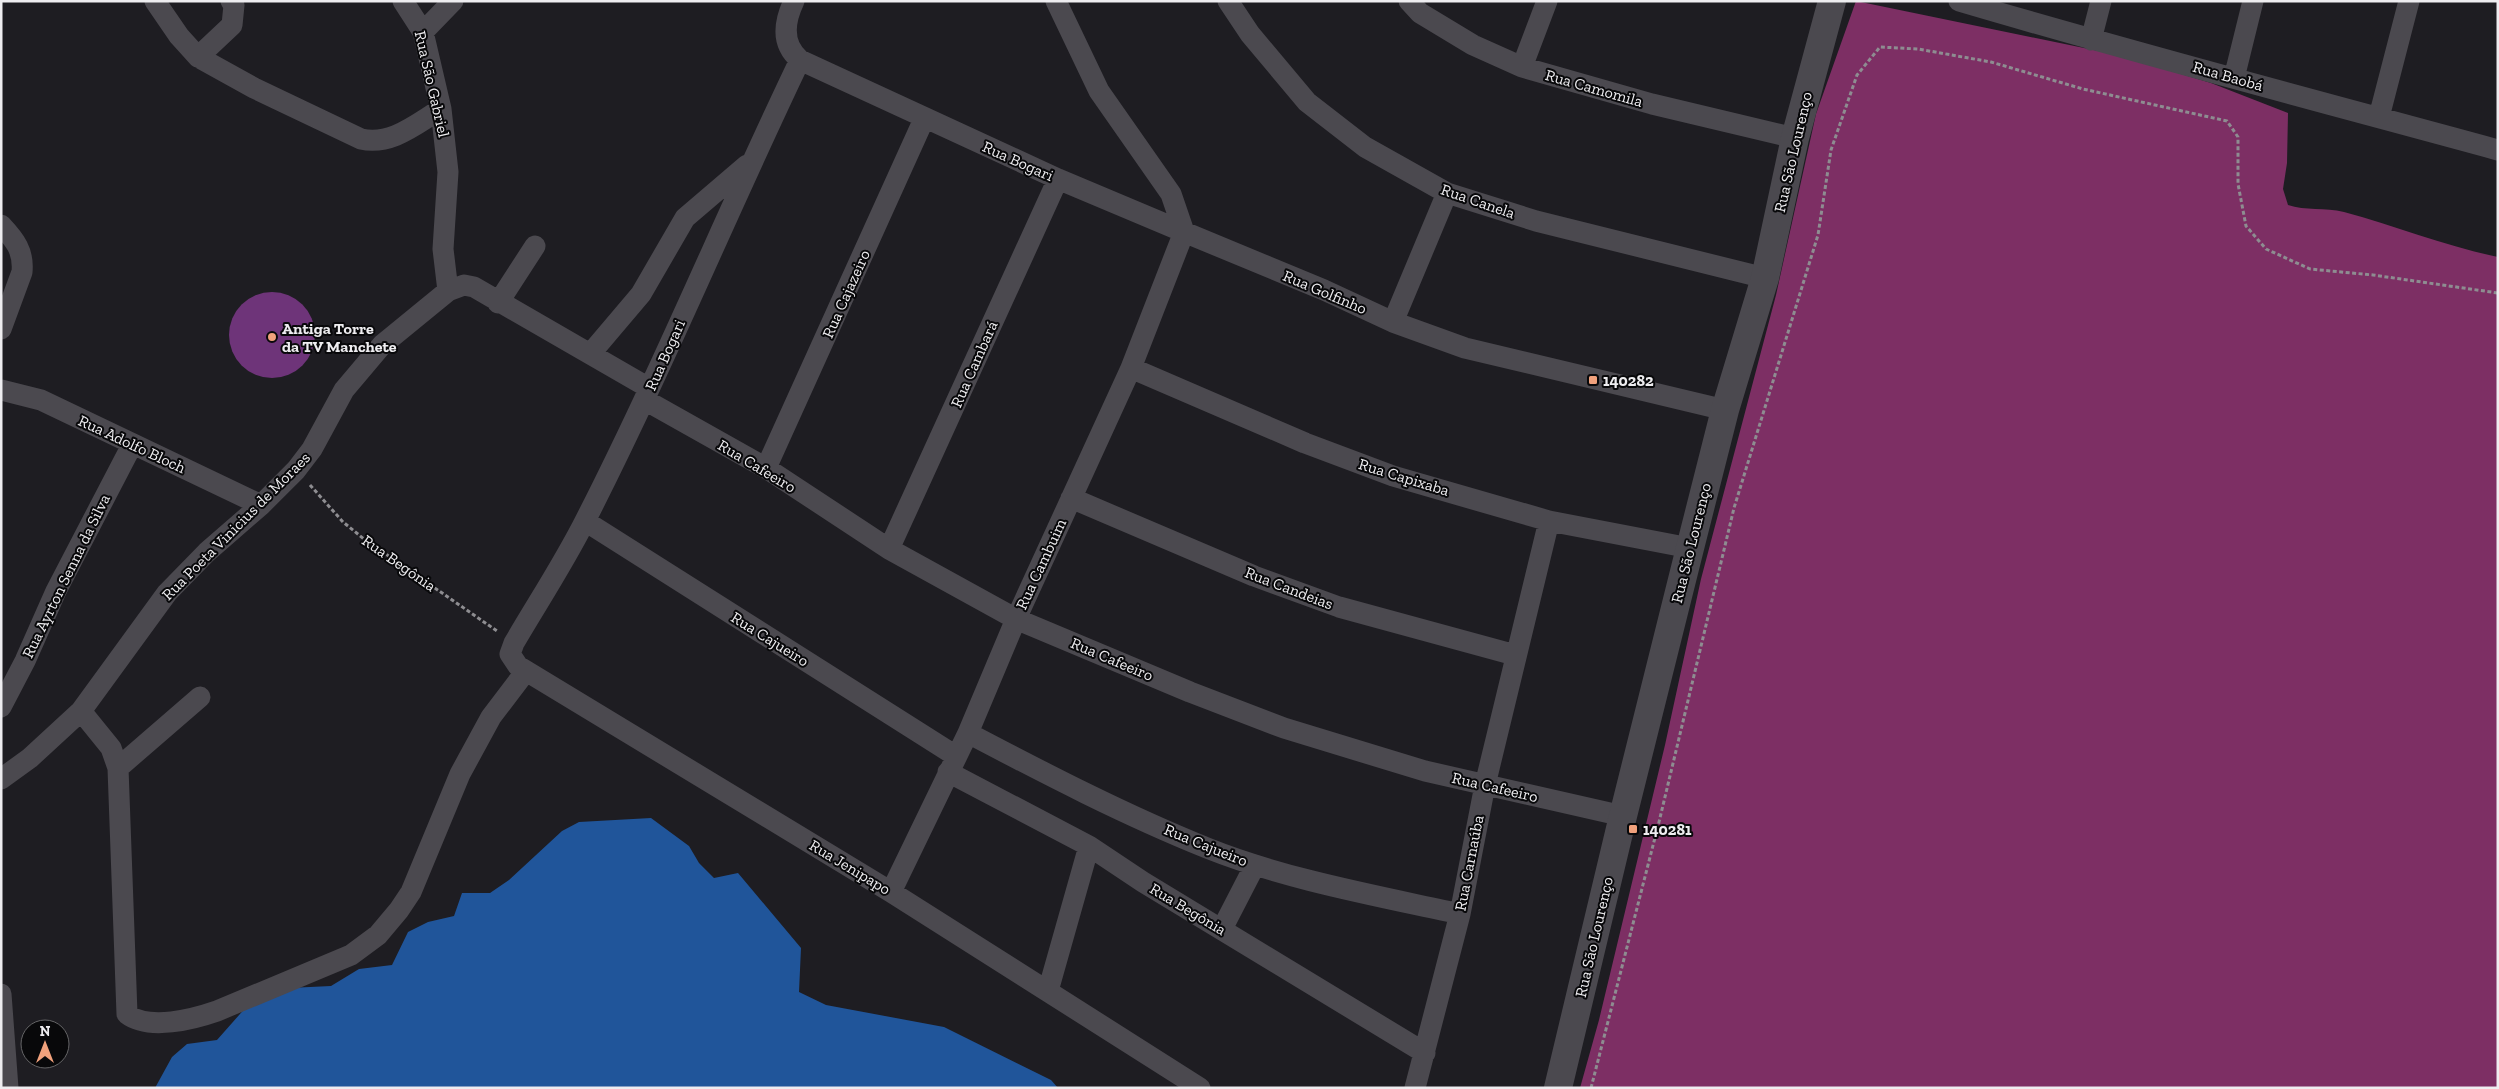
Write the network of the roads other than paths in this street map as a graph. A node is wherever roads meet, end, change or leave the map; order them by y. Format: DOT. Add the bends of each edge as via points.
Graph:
graph roads {
  1 [pos="155,1"];
  2 [pos="232,1"];
  3 [pos="403,1"];
  4 [pos="453,1"];
  5 [pos="794,1"];
  6 [pos="1056,1"];
  7 [pos="1228,1"];
  8 [pos="1409,1"];
  9 [pos="1547,1"];
  10 [pos="1832,1"];
  11 [pos="1959,1"];
  12 [pos="2101,1"];
  13 [pos="2253,1"];
  14 [pos="2408,1"];
  15 [pos="423,32"];
  16 [pos="2091,40"];
  17 [pos="198,57"];
  18 [pos="800,60"];
  19 [pos="1522,68"];
  20 [pos="2234,78"];
  21 [pos="441,109"];
  22 [pos="2379,117"];
  23 [pos="924,118"];
  24 [pos="1795,138"];
  25 [pos="2498,150"];
  26 [pos="751,161"];
  27 [pos="1058,179"];
  28 [pos="1447,193"];
  29 [pos="1,226"];
  30 [pos="1184,232"];
  31 [pos="534,246"];
  32 [pos="1765,278"];
  33 [pos="474,287"];
  34 [pos="448,291"];
  35 [pos="498,303"];
  36 [pos="1393,322"];
  37 [pos="1,329"];
  38 [pos="591,353"];
  39 [pos="1130,368"];
  40 [pos="1,390"];
  41 [pos="647,394"];
  42 [pos="1725,410"];
  43 [pos="132,446"];
  44 [pos="766,468"];
  45 [pos="1072,498"];
  46 [pos="261,505"];
  47 [pos="585,521"];
  48 [pos="1549,521"];
  49 [pos="1690,548"];
  50 [pos="889,549"];
  51 [pos="1016,618"];
  52 [pos="514,643"];
  53 [pos="1515,655"];
  54 [pos="526,671"];
  55 [pos="200,696"];
  56 [pos="1,707"];
  57 [pos="81,711"];
  58 [pos="968,733"];
  59 [pos="952,764"];
  60 [pos="118,768"];
  61 [pos="1,780"];
  62 [pos="1485,785"];
  63 [pos="1622,816"];
  64 [pos="1090,846"];
  65 [pos="1255,865"];
  66 [pos="891,892"];
  67 [pos="1460,914"];
  68 [pos="1222,929"];
  69 [pos="1048,991"];
  70 [pos="1,994"];
  71 [pos="1425,1053"];
  72 [pos="8,1088"];
  73 [pos="1200,1088"];
  74 [pos="1415,1088"];
  75 [pos="1558,1088"];
  1 -- 17 [label="street"];
  2 -- 17 [label="street" via="232,24"];
  3 -- 15 [label="street, Rua São Gabriel"];
  4 -- 15 [label="street"];
  5 -- 18 [label="street" via="786,33 791,52"];
  6 -- 30 [label="street" via="1099,90 1171,194"];
  7 -- 28 [label="street, Rua Canela" via="1250,34 1307,102 1365,146"];
  8 -- 19 [label="street, Rua Camomila" via="1420,13 1473,45"];
  9 -- 19 [label="street"];
  10 -- 24 [label="street, Rua São Lourenço"];
  11 -- 16 [label="street, Rua Baobá"];
  12 -- 16 [label="street"];
  13 -- 20 [label="street"];
  14 -- 22 [label="street"];
  15 -- 21 [label="street, Rua São Gabriel"];
  16 -- 20 [label="street, Rua Baobá"];
  17 -- 21 [label="street" via="254,88 373,142 400,134"];
  18 -- 23 [label="street, Rua Bogari"];
  18 -- 26 [label="street, Rua Bogari"];
  19 -- 24 [label="street, Rua Camomila" via="1652,104"];
  20 -- 22 [label="street, Rua Baobá"];
  21 -- 34 [label="street, Rua São Gabriel" via="448,172 443,249"];
  22 -- 25 [label="street, Rua Baobá"];
  23 -- 27 [label="street, Rua Bogari"];
  23 -- 44 [label="street, Rua Cajazeiro"];
  24 -- 32 [label="street, Rua São Lourenço"];
  26 -- 38 [label="street" via="685,218 641,294"];
  26 -- 41 [label="street, Rua Bogari"];
  27 -- 30 [label="street, Rua Bogari"];
  27 -- 50 [label="street, Rua Cambará"];
  28 -- 32 [label="street, Rua Canela" via="1536,221"];
  28 -- 36 [label="street"];
  29 -- 37 [label="street" via="22,253 23,265"];
  30 -- 36 [label="street, Rua Golfinho"];
  30 -- 39 [label="street, Rua Cambuim"];
  31 -- 35 [label="street"];
  32 -- 42 [label="street, Rua São Lourenço"];
  33 -- 34 [label="street, Rua Poeta Vinicius de Moraes" via="464,285"];
  33 -- 35 [label="street, Rua Cafeeiro"];
  34 -- 46 [label="street, Rua Poeta Vinicius de Moraes" via="382,345 358,371 312,449"];
  35 -- 38 [label="street, Rua Cafeeiro"];
  36 -- 42 [label="street, Rua Golfinho" via="1465,348"];
  38 -- 41 [label="street, Rua Cafeeiro"];
  39 -- 45 [label="street, Rua Cambuim"];
  39 -- 48 [label="street, Rua Capixaba" via="1305,443 1393,476"];
  40 -- 43 [label="street, Rua Adolfo Bloch" via="41,400"];
  41 -- 44 [label="street, Rua Cafeeiro"];
  41 -- 47 [label="street, Rua Bogari"];
  42 -- 49 [label="street, Rua São Lourenço"];
  43 -- 46 [label="street, Rua Adolfo Bloch"];
  43 -- 56 [label="street, Rua Ayrton Senna da Silva" via="56,591"];
  44 -- 50 [label="street, Rua Cafeeiro"];
  45 -- 51 [label="street, Rua Cambuim"];
  45 -- 53 [label="street, Rua Candeias" via="1245,572 1339,607"];
  46 -- 57 [label="street, Rua Poeta Vinicius de Moraes" via="207,552 167,593"];
  47 -- 52 [label="street, Rua Bogari"];
  47 -- 59 [label="street, Rua Cajueiro"];
  48 -- 49 [label="street, Rua Capixaba"];
  48 -- 53 [label="street, Rua Carnaúba"];
  49 -- 63 [label="street, Rua São Lourenço"];
  50 -- 51 [label="street, Rua Cafeeiro"];
  51 -- 58 [label="street, Rua Cambuim"];
  51 -- 62 [label="street, Rua Cafeeiro" via="1284,728 1408,766"];
  52 -- 54 [label="street, Rua Jenipapo" via="510,654"];
  53 -- 62 [label="street, Rua Carnaúba"];
  54 -- 60 [label="street" via="491,718 460,774 411,892 378,935 351,955 197,1018 144,1021 127,1014"];
  54 -- 66 [label="street, Rua Jenipapo"];
  55 -- 60 [label="street"];
  57 -- 60 [label="street" via="111,748"];
  57 -- 61 [label="street, Rua Poeta Vinicius de Moraes"];
  58 -- 59 [label="street, Rua Cambuim"];
  58 -- 65 [label="street, Rua Cajueiro" via="1109,804 1207,848"];
  59 -- 64 [label="street, Rua Begônia"];
  59 -- 66 [label="street, Rua Cambuim"];
  62 -- 63 [label="street, Rua Cafeeiro"];
  62 -- 67 [label="street, Rua Carnaúba"];
  63 -- 75 [label="street, Rua São Lourenço"];
  64 -- 68 [label="street, Rua Begônia"];
  64 -- 69 [label="street"];
  65 -- 67 [label="street, Rua Cajueiro"];
  65 -- 68 [label="street"];
  66 -- 69 [label="street, Rua Jenipapo"];
  67 -- 71 [label="street, Rua Carnaúba"];
  68 -- 71 [label="street, Rua Begônia"];
  69 -- 73 [label="street, Rua Jenipapo"];
  70 -- 72 [label="street"];
  71 -- 74 [label="street, Rua Carnaúba"];
}
